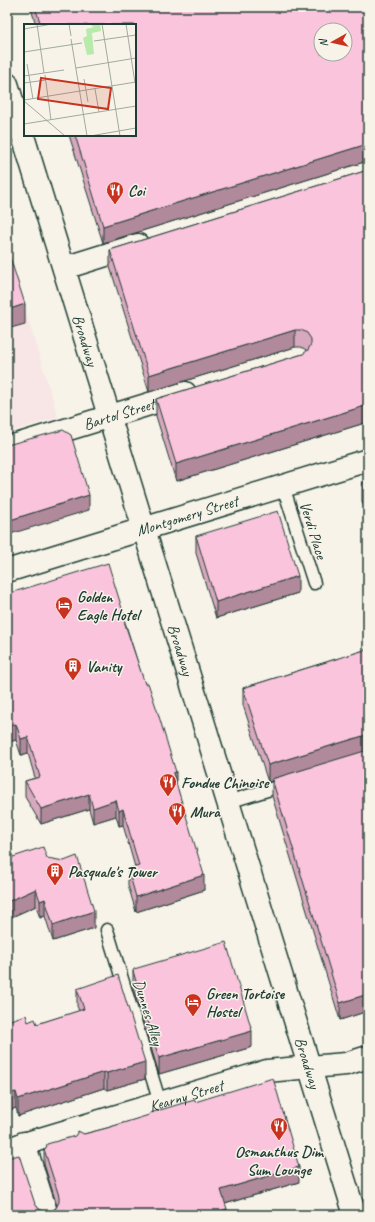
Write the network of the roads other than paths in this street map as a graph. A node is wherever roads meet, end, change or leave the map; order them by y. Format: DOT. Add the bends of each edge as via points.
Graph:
graph roads {
  1 [pos="7,84"];
  2 [pos="155,240"];
  3 [pos="64,268"];
  4 [pos="201,389"];
  5 [pos="109,416"];
  6 [pos="7,448"];
  7 [pos="368,460"];
  8 [pos="283,486"];
  9 [pos="144,529"];
  10 [pos="7,571"];
  11 [pos="314,583"];
  12 [pos="301,780"];
  13 [pos="228,802"];
  14 [pos="107,930"];
  15 [pos="368,1057"];
  16 [pos="310,1067"];
  17 [pos="160,1103"];
  18 [pos="16,1146"];
  19 [pos="47,1215"];
  20 [pos="355,1215"];
  1 -- 3 [label="main road, Broadway"];
  2 -- 3 [label="main road"];
  3 -- 5 [label="main road, Broadway"];
  4 -- 5 [label="main road, Bartol Street"];
  5 -- 6 [label="main road, Bartol Street"];
  5 -- 9 [label="main road, Broadway"];
  7 -- 8 [label="main road, Montgomery Street"];
  8 -- 9 [label="main road, Montgomery Street"];
  8 -- 11 [label="lane, Verdi Place"];
  9 -- 10 [label="main road, Montgomery Street"];
  9 -- 13 [label="main road, Broadway"];
  12 -- 13 [label="lane"];
  13 -- 16 [label="main road, Broadway"];
  14 -- 17 [label="lane, Dunnes Alley"];
  15 -- 16 [label="main road, Kearny Street" via="346,1064"];
  16 -- 17 [label="main road, Kearny Street" via="267,1071"];
  16 -- 20 [label="main road, Broadway"];
  17 -- 18 [label="main road, Kearny Street"];
  18 -- 19 [label="main road"];
}
